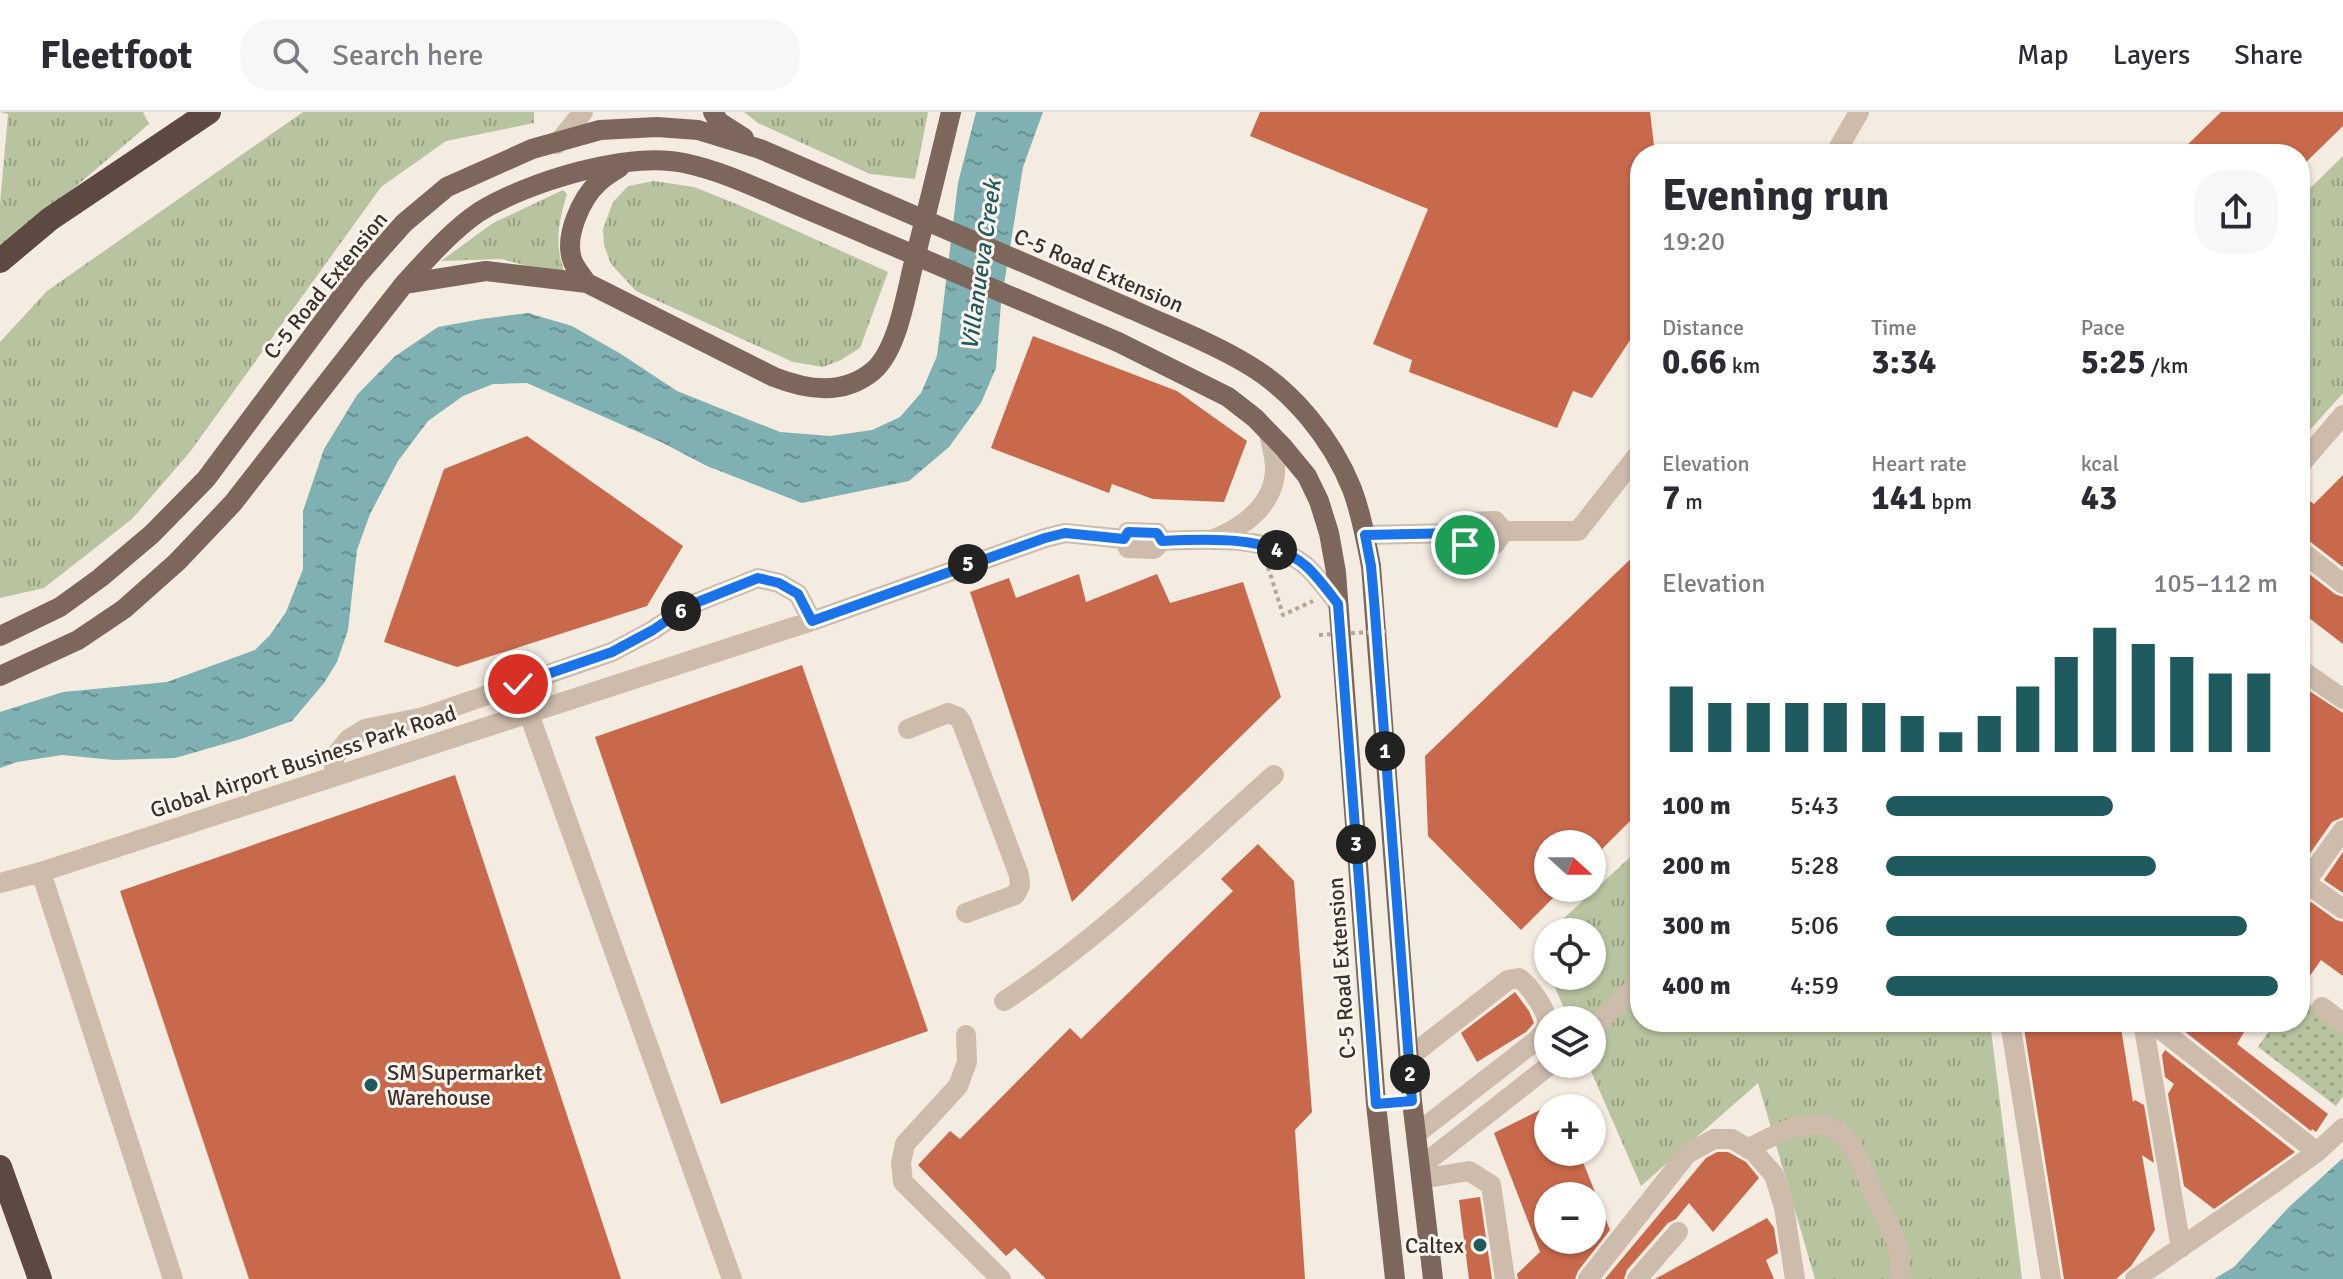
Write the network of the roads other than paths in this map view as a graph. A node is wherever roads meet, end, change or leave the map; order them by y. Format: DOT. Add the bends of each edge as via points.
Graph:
graph roads {
  1 [pos="209,112"];
  2 [pos="583,112"];
  3 [pos="622,112"];
  4 [pos="713,112"];
  5 [pos="951,112"];
  6 [pos="1859,112"];
  7 [pos="600,130"];
  8 [pos="557,144"];
  9 [pos="1841,144"];
  10 [pos="760,149"];
  11 [pos="626,163"];
  12 [pos="0,261"];
  13 [pos="587,283"];
  14 [pos="404,284"];
  15 [pos="2343,415"];
  16 [pos="1269,433"];
  17 [pos="2310,453"];
  18 [pos="1630,465"];
  19 [pos="1365,535"];
  20 [pos="1213,539"];
  21 [pos="2310,558"];
  22 [pos="2343,584"];
  23 [pos="1328,601"];
  24 [pos="812,621"];
  25 [pos="0,636"];
  26 [pos="0,676"];
  27 [pos="2310,676"];
  28 [pos="2343,699"];
  29 [pos="529,714"];
  30 [pos="908,729"];
  31 [pos="1274,775"];
  32 [pos="334,776"];
  33 [pos="2341,838"];
  34 [pos="41,872"];
  35 [pos="2310,875"];
  36 [pos="0,883"];
  37 [pos="2310,889"];
  38 [pos="2343,909"];
  39 [pos="966,913"];
  40 [pos="1630,992"];
  41 [pos="1004,1001"];
  42 [pos="2322,1007"];
  43 [pos="1606,1015"];
  44 [pos="2343,1023"];
  45 [pos="2012,1032"];
  46 [pos="2145,1032"];
  47 [pos="2164,1032"];
  48 [pos="966,1035"];
  49 [pos="1408,1058"];
  50 [pos="1534,1078"];
  51 [pos="1412,1101"];
  52 [pos="1376,1104"];
  53 [pos="2343,1128"];
  54 [pos="1416,1134"];
  55 [pos="1748,1149"];
  56 [pos="2317,1152"];
  57 [pos="0,1167"];
  58 [pos="1420,1173"];
  59 [pos="1678,1232"];
  60 [pos="2181,1248"];
  61 [pos="40,1279"];
  62 [pos="173,1279"];
  63 [pos="732,1279"];
  64 [pos="1001,1279"];
  65 [pos="1395,1279"];
  66 [pos="1433,1279"];
  67 [pos="1505,1279"];
  68 [pos="1588,1279"];
  69 [pos="1637,1279"];
  70 [pos="1795,1279"];
  71 [pos="1901,1279"];
  72 [pos="2051,1279"];
  73 [pos="2135,1279"];
  1 -- 12 [label="highway" via="50,219"];
  2 -- 8 [label="street"];
  3 -- 7 [label="main road"];
  4 -- 10 [label="main road" via="719,122"];
  5 -- 13 [label="main road" via="893,337 873,371 850,384 808,388 774,377"];
  6 -- 9 [label="street"];
  7 -- 8 [label="main road, C-5 Road Extension"];
  7 -- 10 [label="main road, C-5 Road Extension" via="698,130"];
  8 -- 25 [label="main road, C-5 Road Extension" via="532,149 447,187 404,223 357,276 206,479 100,578 60,607"];
  10 -- 19 [label="main road, C-5 Road Extension, bridge" via="1250,365 1312,421 1352,489"];
  11 -- 13 [label="main road" via="600,181 577,215 572,261"];
  11 -- 14 [label="main road, C-5 Road Extension" via="534,186 478,213"];
  11 -- 16 [label="main road, C-5 Road Extension, bridge" via="682,162 723,173 1118,342 1228,397"];
  13 -- 14 [label="main road" via="486,271"];
  14 -- 26 [label="main road, C-5 Road Extension" via="233,503 177,562 124,609 78,640"];
  15 -- 17 [label="street"];
  16 -- 20 [label="street, Global Airport Business Park Road" via="1275,464 1268,495 1246,523"];
  16 -- 23 [label="main road, C-5 Road Extension" via="1307,476 1319,501 1336,572"];
  18 -- 19 [label="street" via="1578,531 1504,531 1495,544 1477,545 1465,545 1456,533"];
  19 -- 49 [label="main road, C-5 Road Extension" via="1384,631"];
  20 -- 23 [label="street, Global Airport Business Park Road" via="1291,556 1316,576"];
  20 -- 24 [label="street, Global Airport Business Park Road" via="1162,541 1157,533 1148,532 1128,532 1124,539 1065,533"];
  21 -- 22 [label="street"];
  23 -- 52 [label="main road, C-5 Road Extension"];
  24 -- 29 [label="street, Global Airport Business Park Road"];
  24 -- 32 [label="street" via="798,594 758,578 688,606 612,652 424,717 365,729 334,757"];
  27 -- 28 [label="street"];
  29 -- 32 [label="street, Global Airport Business Park Road"];
  29 -- 63 [label="street"];
  30 -- 39 [label="street" via="948,713 958,717 1019,875 1015,895"];
  31 -- 41 [label="street" via="1091,938"];
  32 -- 34 [label="street, Global Airport Business Park Road"];
  33 -- 35 [label="street"];
  34 -- 36 [label="street, Global Airport Business Park Road"];
  34 -- 62 [label="street"];
  37 -- 38 [label="street"];
  40 -- 43 [label="street"];
  42 -- 44 [label="street"];
  45 -- 72 [label="street"];
  46 -- 60 [label="street"];
  47 -- 56 [label="street"];
  48 -- 64 [label="street" via="967,1062 958,1086 905,1144 903,1182"];
  49 -- 51 [label="main road, C-5 Road Extension"];
  49 -- 54 [label="street" via="1508,980 1519,978 1528,984 1547,1018 1538,1039"];
  50 -- 58 [label="street"];
  51 -- 52 [label="main road"];
  51 -- 54 [label="main road, C-5 Road Extension"];
  52 -- 65 [label="main road, C-5 Road Extension"];
  53 -- 56 [label="street"];
  54 -- 58 [label="main road, C-5 Road Extension"];
  55 -- 68 [label="street" via="1732,1139 1714,1139 1687,1154"];
  55 -- 70 [label="street" via="1774,1175"];
  55 -- 71 [label="street" via="1798,1125 1827,1127 1844,1137 1891,1230"];
  56 -- 60 [label="street"];
  57 -- 61 [label="highway"];
  58 -- 66 [label="main road, C-5 Road Extension"];
  58 -- 67 [label="street" via="1469,1171 1491,1185"];
  59 -- 69 [label="street"];
  60 -- 73 [label="street"];
}
